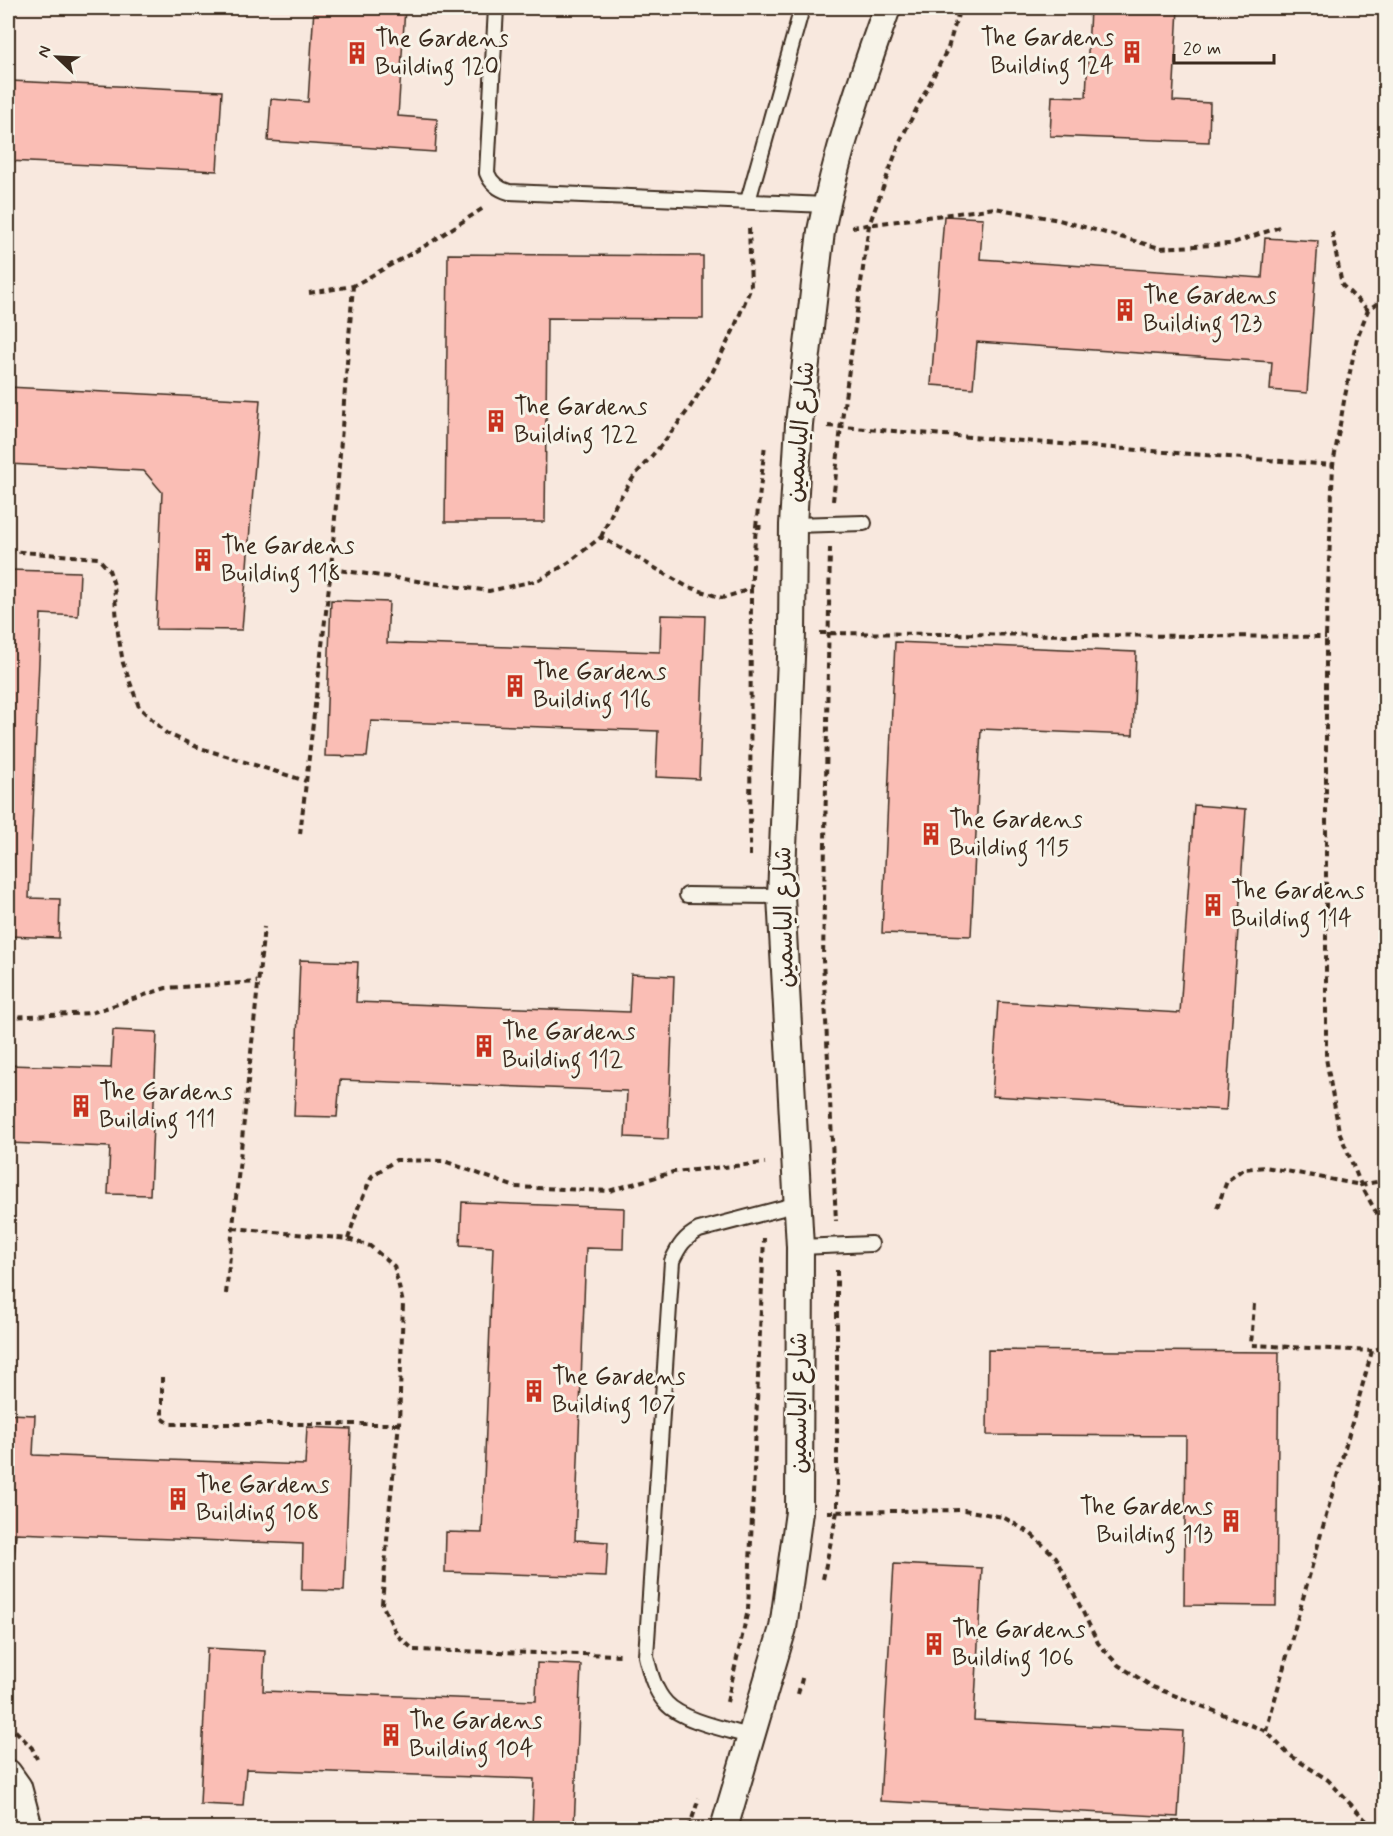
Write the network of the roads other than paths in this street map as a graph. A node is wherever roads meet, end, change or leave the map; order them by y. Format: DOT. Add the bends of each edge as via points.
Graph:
graph roads {
  1 [pos="496,8"];
  2 [pos="802,8"];
  3 [pos="887,8"];
  4 [pos="748,201"];
  5 [pos="826,205"];
  6 [pos="864,523"];
  7 [pos="794,525"];
  8 [pos="687,895"];
  9 [pos="781,896"];
  10 [pos="798,1204"];
  11 [pos="871,1244"];
  12 [pos="800,1247"];
  13 [pos="753,1737"];
  14 [pos="8,1773"];
  15 [pos="29,1828"];
  16 [pos="724,1828"];
  1 -- 4 [label="lane" via="487,173 501,190"];
  2 -- 4 [label="lane"];
  3 -- 5 [label="street, شارع الياسمين" via="856,95"];
  4 -- 5 [label="lane"];
  5 -- 7 [label="street, شارع الياسمين" via="799,424"];
  6 -- 7 [label="lane"];
  7 -- 9 [label="street, شارع الياسمين"];
  8 -- 9 [label="lane"];
  9 -- 10 [label="street, شارع الياسمين"];
  10 -- 12 [label="street, شارع الياسمين"];
  10 -- 13 [label="lane" via="699,1230 679,1245 672,1261 646,1656 651,1678 666,1703 685,1717"];
  11 -- 12 [label="lane"];
  12 -- 13 [label="street, شارع الياسمين" via="799,1512 783,1628"];
  13 -- 16 [label="street, شارع الياسمين"];
  14 -- 15 [label="street" via="18,1787"];
}
